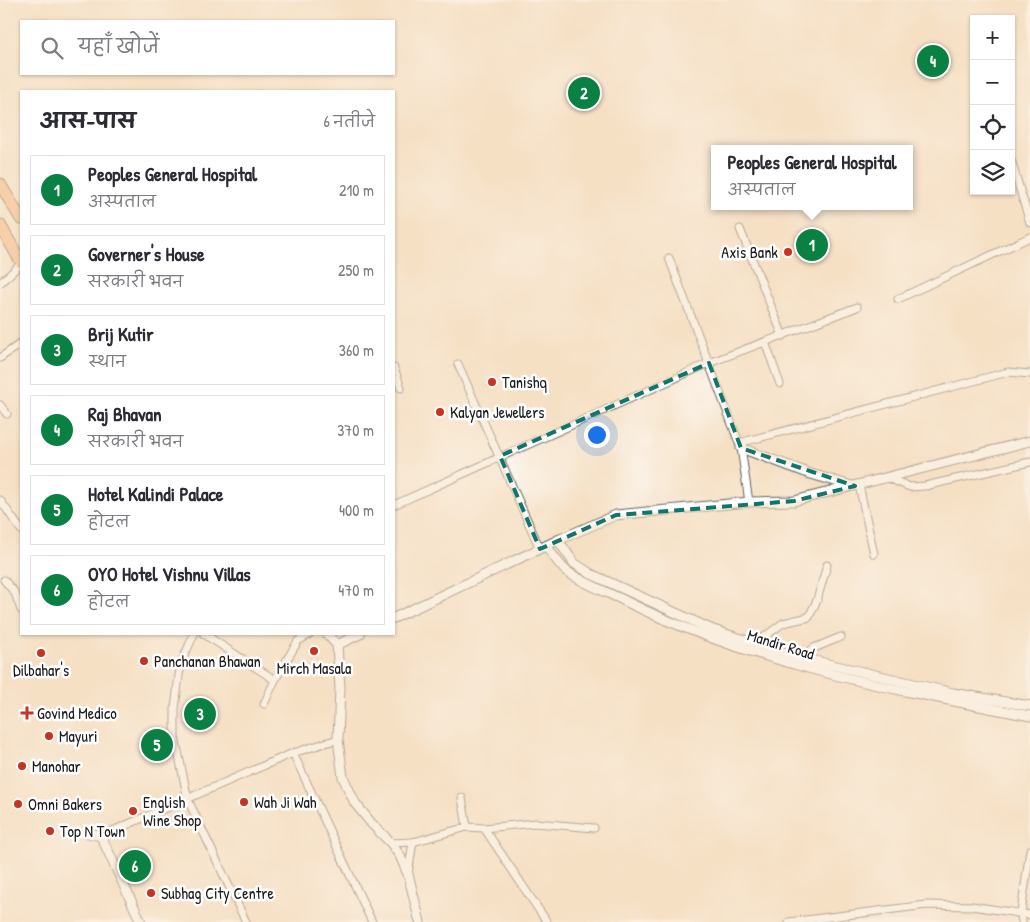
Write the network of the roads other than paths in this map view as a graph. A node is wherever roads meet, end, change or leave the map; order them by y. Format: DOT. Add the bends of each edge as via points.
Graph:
graph roads {
  1 [pos="1015,170"];
  2 [pos="0,184"];
  3 [pos="1027,200"];
  4 [pos="20,217"];
  5 [pos="1030,223"];
  6 [pos="0,225"];
  7 [pos="740,229"];
  8 [pos="1030,237"];
  9 [pos="669,258"];
  10 [pos="20,261"];
  11 [pos="20,264"];
  12 [pos="0,283"];
  13 [pos="898,299"];
  14 [pos="857,307"];
  15 [pos="783,336"];
  16 [pos="764,342"];
  17 [pos="20,344"];
  18 [pos="0,358"];
  19 [pos="709,363"];
  20 [pos="458,364"];
  21 [pos="395,371"];
  22 [pos="1030,374"];
  23 [pos="780,384"];
  24 [pos="401,388"];
  25 [pos="0,405"];
  26 [pos="7,414"];
  27 [pos="1030,441"];
  28 [pos="740,445"];
  29 [pos="500,456"];
  30 [pos="1030,462"];
  31 [pos="888,478"];
  32 [pos="856,486"];
  33 [pos="0,500"];
  34 [pos="749,502"];
  35 [pos="395,505"];
  36 [pos="20,529"];
  37 [pos="558,540"];
  38 [pos="543,547"];
  39 [pos="874,554"];
  40 [pos="827,565"];
  41 [pos="4,580"];
  42 [pos="20,607"];
  43 [pos="395,618"];
  44 [pos="194,635"];
  45 [pos="206,635"];
  46 [pos="308,635"];
  47 [pos="329,635"];
  48 [pos="358,635"];
  49 [pos="841,637"];
  50 [pos="756,643"];
  51 [pos="337,645"];
  52 [pos="802,658"];
  53 [pos="275,680"];
  54 [pos="264,704"];
  55 [pos="1030,706"];
  56 [pos="1030,716"];
  57 [pos="338,739"];
  58 [pos="293,754"];
  59 [pos="462,798"];
  60 [pos="188,800"];
  61 [pos="467,827"];
  62 [pos="484,828"];
  63 [pos="594,828"];
  64 [pos="88,832"];
  65 [pos="101,836"];
  66 [pos="413,842"];
  67 [pos="391,843"];
  68 [pos="1030,850"];
  69 [pos="408,874"];
  70 [pos="1021,913"];
  71 [pos="1030,914"];
  72 [pos="141,922"];
  73 [pos="246,922"];
  74 [pos="372,922"];
  75 [pos="420,922"];
  76 [pos="547,922"];
  77 [pos="789,922"];
  78 [pos="1022,922"];
  1 -- 3 [label="street"];
  2 -- 4 [label="main road"];
  3 -- 5 [label="street"];
  6 -- 10 [label="main road"];
  7 -- 15 [label="street"];
  8 -- 13 [label="street"];
  9 -- 19 [label="street"];
  11 -- 12 [label="street"];
  14 -- 15 [label="street"];
  15 -- 16 [label="street"];
  16 -- 19 [label="street"];
  16 -- 23 [label="street"];
  17 -- 18 [label="street"];
  19 -- 28 [label="street"];
  19 -- 29 [label="street"];
  20 -- 29 [label="street"];
  21 -- 24 [label="street"];
  22 -- 28 [label="street" via="1008,372"];
  25 -- 26 [label="street"];
  27 -- 31 [label="street"];
  28 -- 32 [label="street" via="810,474"];
  28 -- 34 [label="street"];
  29 -- 35 [label="street"];
  29 -- 38 [label="street"];
  30 -- 31 [label="street" via="925,486 910,487"];
  31 -- 32 [label="street"];
  32 -- 34 [label="street" via="794,501"];
  32 -- 39 [label="street"];
  33 -- 36 [label="street"];
  34 -- 37 [label="street" via="616,515"];
  37 -- 38 [label="street"];
  37 -- 50 [label="street, Mandir Road" via="574,563 591,574 713,630"];
  38 -- 43 [label="street"];
  38 -- 56 [label="street, Mandir Road" via="570,574 639,608 717,640 851,679"];
  40 -- 50 [label="street" via="809,617 783,623"];
  41 -- 42 [label="street" via="15,593"];
  44 -- 60 [label="street" via="183,659 174,709 175,737"];
  45 -- 53 [label="street"];
  46 -- 53 [label="street" via="298,641"];
  47 -- 51 [label="street"];
  48 -- 51 [label="street"];
  49 -- 52 [label="street" via="814,648"];
  50 -- 52 [label="street, Mandir Road"];
  51 -- 57 [label="street" via="340,688"];
  52 -- 55 [label="street, Mandir Road" via="953,693"];
  53 -- 54 [label="street"];
  57 -- 58 [label="street"];
  57 -- 67 [label="street" via="344,777 355,803"];
  58 -- 60 [label="street"];
  58 -- 74 [label="street"];
  59 -- 61 [label="street"];
  60 -- 65 [label="street"];
  60 -- 73 [label="street"];
  61 -- 62 [label="street"];
  61 -- 66 [label="street"];
  62 -- 63 [label="street" via="536,823"];
  62 -- 76 [label="street"];
  64 -- 65 [label="street"];
  65 -- 72 [label="street"];
  66 -- 67 [label="street"];
  66 -- 69 [label="street"];
  67 -- 69 [label="street"];
  68 -- 70 [label="street"];
  69 -- 75 [label="street"];
  70 -- 71 [label="street"];
  70 -- 77 [label="street" via="972,906 927,905"];
  70 -- 78 [label="street"];
}
